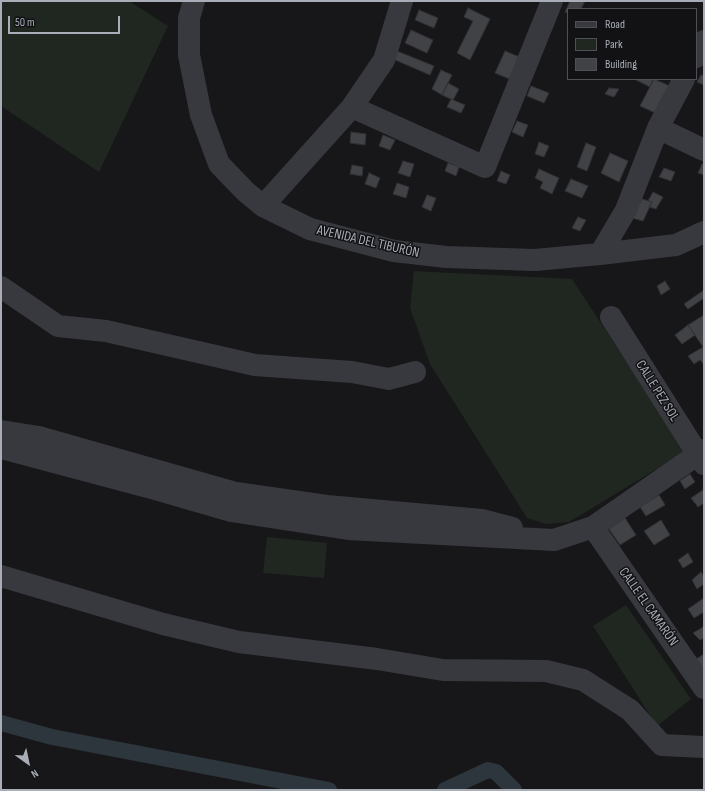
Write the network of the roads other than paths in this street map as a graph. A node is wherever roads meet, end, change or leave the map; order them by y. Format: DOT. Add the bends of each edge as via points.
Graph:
graph roads {
  1 [pos="194,1"];
  2 [pos="552,1"];
  3 [pos="398,2"];
  4 [pos="704,41"];
  5 [pos="697,54"];
  6 [pos="683,80"];
  7 [pos="352,107"];
  8 [pos="658,128"];
  9 [pos="704,150"];
  10 [pos="263,206"];
  11 [pos="704,232"];
  12 [pos="600,254"];
  13 [pos="1,287"];
  14 [pos="611,317"];
  15 [pos="415,372"];
  16 [pos="1,431"];
  17 [pos="1,448"];
  18 [pos="702,456"];
  19 [pos="593,526"];
  20 [pos="552,540"];
  21 [pos="1,576"];
  22 [pos="704,688"];
  23 [pos="704,747"];
  1 -- 10 [label="street, AVENIDA DEL TIBURÓN" via="189,18 189,55 201,115 219,164"];
  2 -- 7 [label="street" via="485,167"];
  3 -- 7 [label="street" via="384,60"];
  4 -- 5 [label="street"];
  6 -- 8 [label="street"];
  7 -- 10 [label="street"];
  8 -- 9 [label="street"];
  8 -- 12 [label="street" via="626,210"];
  10 -- 12 [label="street, AVENIDA DEL TIBURÓN" via="310,229 394,251 446,257 535,260"];
  11 -- 12 [label="street, AVENIDA DEL TIBURÓN" via="676,245"];
  13 -- 15 [label="street" via="58,326 106,331 255,365 352,372 389,379"];
  14 -- 18 [label="street, CALLE PEZ SOL"];
  16 -- 20 [label="street" via="39,437 236,493 327,506 482,520"];
  17 -- 20 [label="street" via="231,511 348,528"];
  18 -- 19 [label="street"];
  19 -- 20 [label="street"];
  19 -- 22 [label="street, CALLE EL CAMARÓN"];
  21 -- 23 [label="street" via="163,624 239,642 443,670 546,671 583,680 630,710 662,745"];
}
